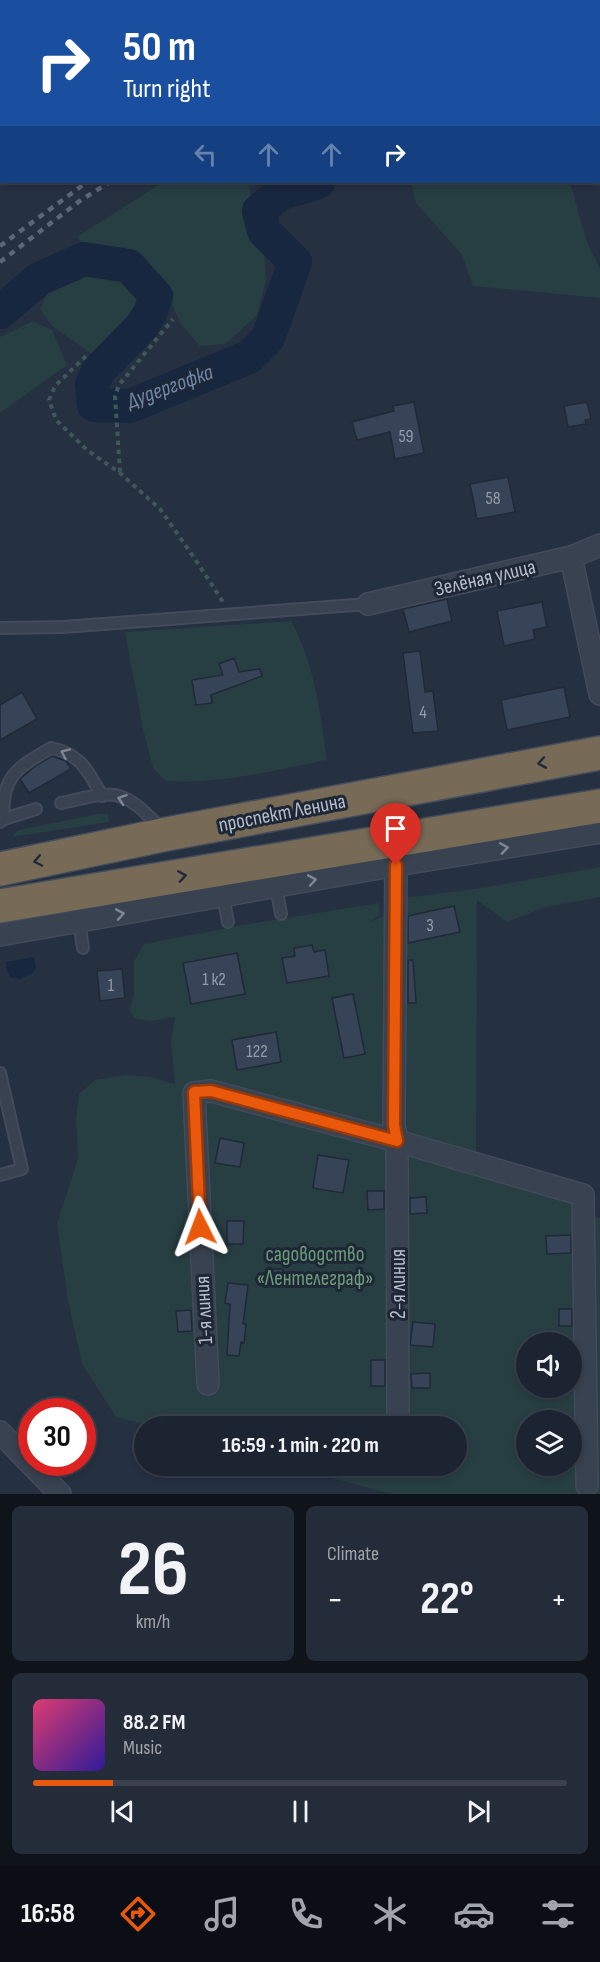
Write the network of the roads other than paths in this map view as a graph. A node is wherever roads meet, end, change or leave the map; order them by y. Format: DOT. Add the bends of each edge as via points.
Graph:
graph roads {
  1 [pos="600,545"];
  2 [pos="571,557"];
  3 [pos="368,604"];
  4 [pos="0,628"];
  5 [pos="600,694"];
  6 [pos="600,753"];
  7 [pos="102,795"];
  8 [pos="61,803"];
  9 [pos="600,806"];
  10 [pos="36,809"];
  11 [pos="2,820"];
  12 [pos="600,832"];
  13 [pos="167,834"];
  14 [pos="396,865"];
  15 [pos="0,869"];
  16 [pos="276,886"];
  17 [pos="223,896"];
  18 [pos="0,906"];
  19 [pos="281,914"];
  20 [pos="79,921"];
  21 [pos="228,922"];
  22 [pos="0,935"];
  23 [pos="83,948"];
  24 [pos="0,1073"];
  25 [pos="397,1141"];
  26 [pos="0,1175"];
  27 [pos="208,1384"];
  28 [pos="398,1416"];
  29 [pos="0,1432"];
  30 [pos="587,1485"];
  31 [pos="60,1494"];
  1 -- 2 [label="street, Зелёная улица"];
  2 -- 3 [label="street, Зелёная улица"];
  2 -- 5 [label="street"];
  3 -- 4 [label="lane" via="63,627"];
  6 -- 13 [label="highway, проспект Ленина, one-way"];
  7 -- 8 [label="lane"];
  7 -- 11 [label="lane, one-way" via="88,770 68,752 51,748 18,768 5,783"];
  13 -- 7 [label="lane, one-way" via="135,804 120,796"];
  18 -- 9 [label="highway, one-way"];
  10 -- 11 [label="lane"];
  14 -- 12 [label="street, one-way"];
  13 -- 15 [label="highway, проспект Ленина, one-way"];
  16 -- 14 [label="street, one-way"];
  14 -- 25 [label="street, 2-я линия"];
  16 -- 17 [label="street"];
  16 -- 19 [label="lane"];
  20 -- 17 [label="street, one-way"];
  17 -- 21 [label="lane"];
  20 -- 22 [label="street"];
  20 -- 23 [label="lane"];
  24 -- 26 [label="lane" via="22,1169"];
  25 -- 27 [label="street, 1-я линия" via="211,1091 194,1092"];
  25 -- 28 [label="street, 2-я линия"];
  25 -- 30 [label="street" via="583,1195"];
  29 -- 31 [label="street"];
}
